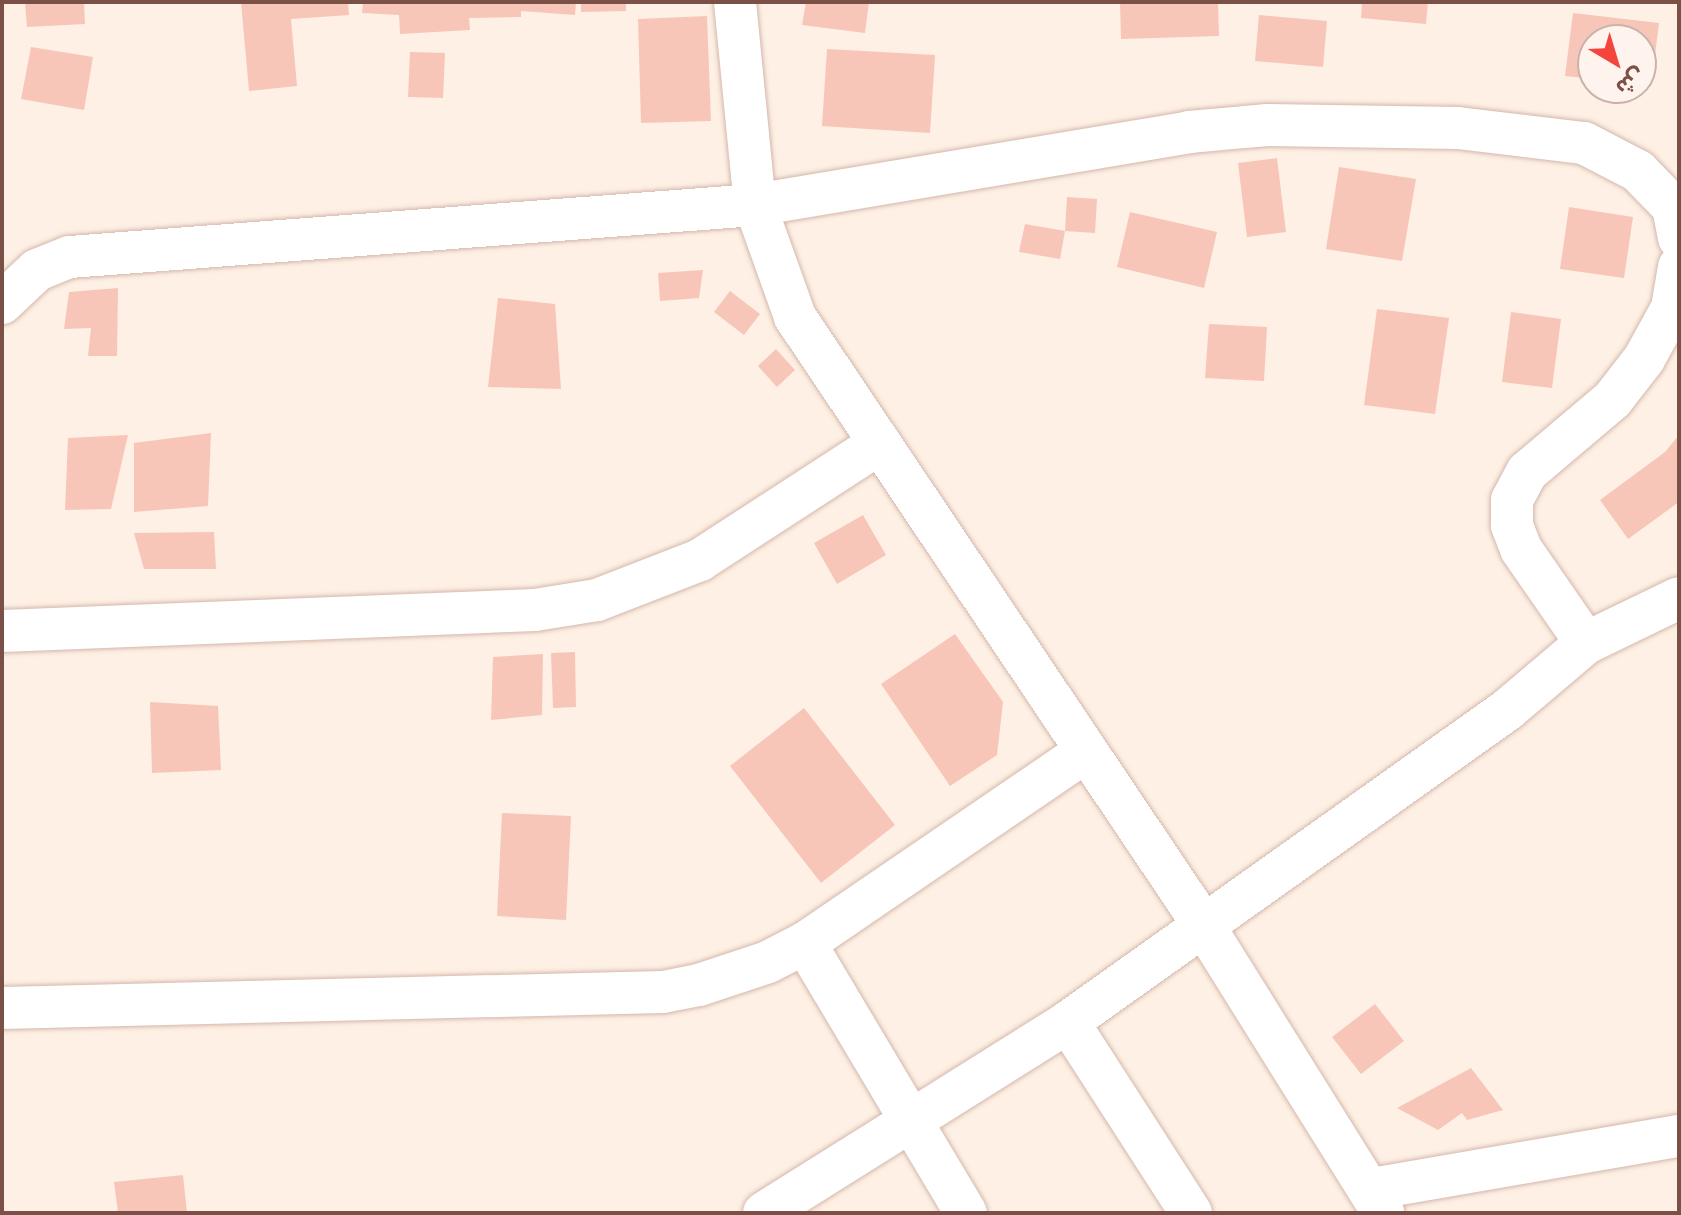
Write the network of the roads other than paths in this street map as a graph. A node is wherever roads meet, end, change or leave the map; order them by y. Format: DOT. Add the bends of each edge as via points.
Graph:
graph roads {
  1 [pos="735,2"];
  2 [pos="755,205"];
  3 [pos="1677,217"];
  4 [pos="1679,267"];
  5 [pos="2,303"];
  6 [pos="877,445"];
  7 [pos="1679,598"];
  8 [pos="2,631"];
  9 [pos="1586,643"];
  10 [pos="1085,752"];
  11 [pos="1202,923"];
  12 [pos="805,943"];
  13 [pos="2,1008"];
  14 [pos="1068,1022"];
  15 [pos="908,1122"];
  16 [pos="1679,1136"];
  17 [pos="1377,1201"];
  18 [pos="764,1213"];
  19 [pos="966,1213"];
  20 [pos="1191,1213"];
  1 -- 2 [label="street"];
  2 -- 3 [label="street" via="1189,132 1268,125 1458,128 1584,143 1638,171"];
  2 -- 5 [label="street" via="70,257 37,270"];
  2 -- 6 [label="street" via="795,317"];
  4 -- 9 [label="street" via="1672,308 1644,359 1613,399 1527,472 1512,500 1512,525 1521,549"];
  6 -- 8 [label="street" via="700,560 597,600 535,610"];
  6 -- 10 [label="street"];
  7 -- 9 [label="street"];
  9 -- 11 [label="street" via="1507,710"];
  10 -- 11 [label="street"];
  10 -- 12 [label="street"];
  11 -- 14 [label="street"];
  11 -- 17 [label="street"];
  12 -- 13 [label="street" via="734,975 663,992"];
  12 -- 15 [label="street"];
  14 -- 15 [label="street"];
  14 -- 20 [label="street"];
  15 -- 18 [label="street"];
  15 -- 19 [label="street"];
  16 -- 17 [label="street"];
}
